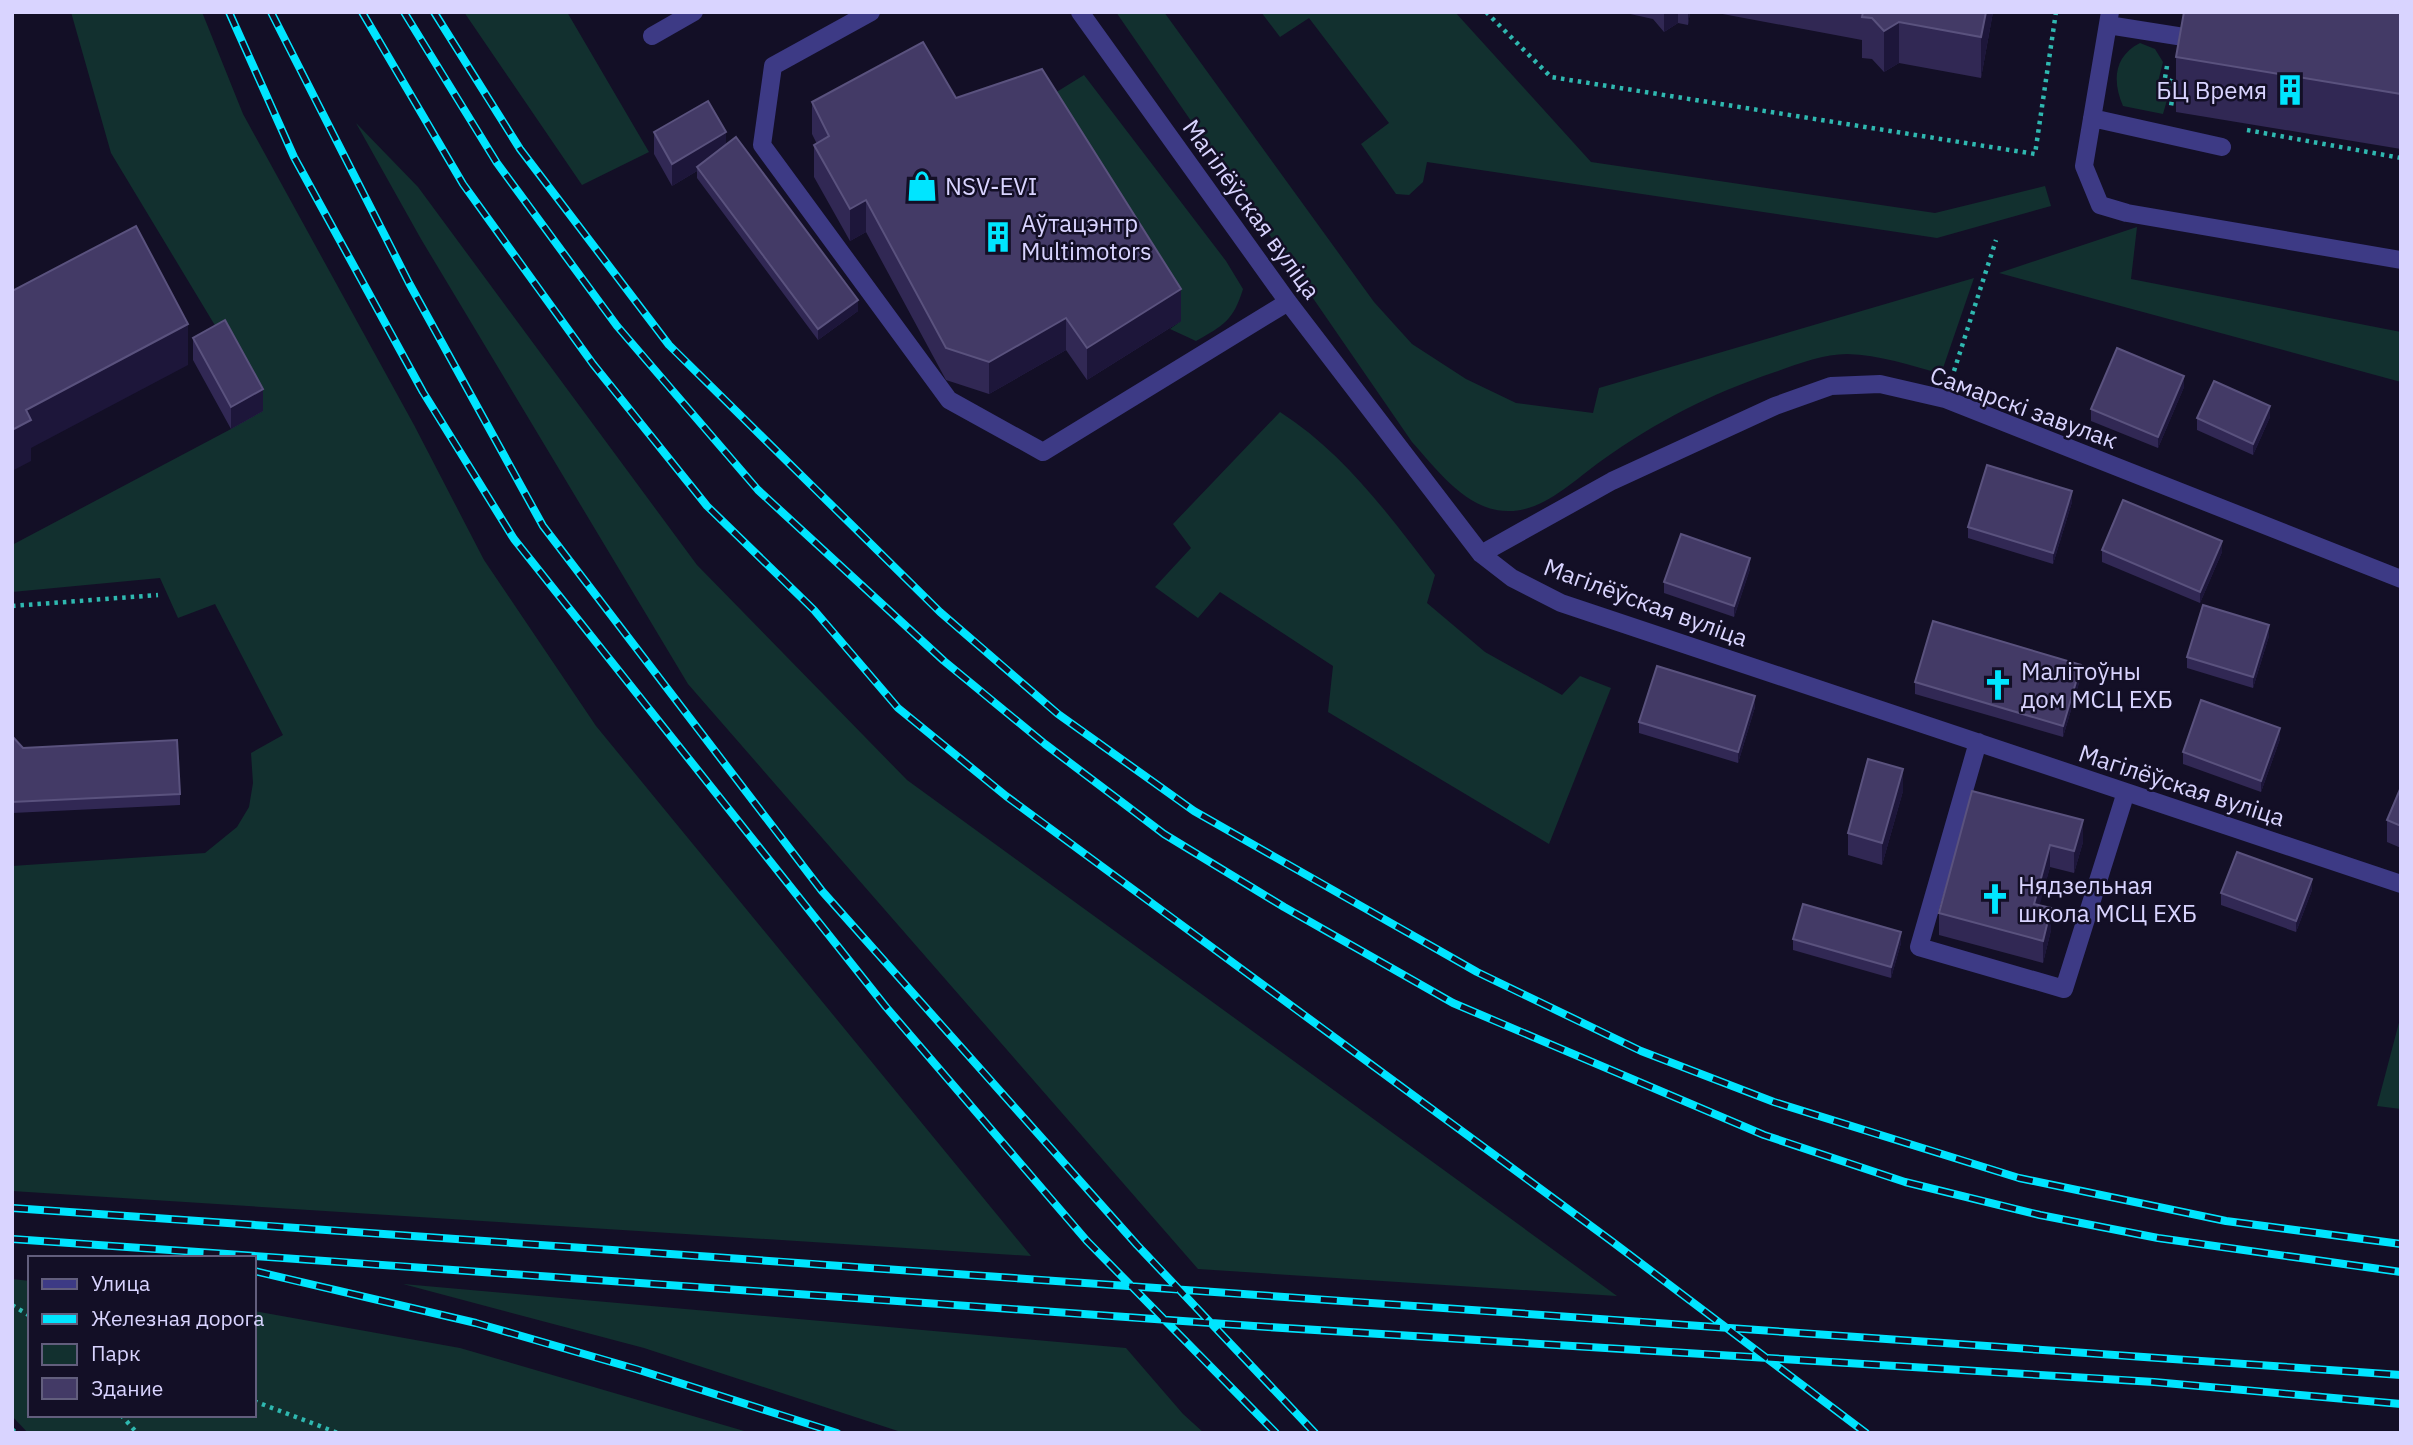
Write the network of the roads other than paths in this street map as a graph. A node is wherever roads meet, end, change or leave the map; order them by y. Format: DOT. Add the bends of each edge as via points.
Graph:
graph roads {
  1 [pos="694,12"];
  2 [pos="871,12"];
  3 [pos="1080,12"];
  4 [pos="2109,18"];
  5 [pos="652,36"];
  6 [pos="2181,37"];
  7 [pos="2092,118"];
  8 [pos="2222,147"];
  9 [pos="2401,260"];
  10 [pos="1288,302"];
  11 [pos="1481,554"];
  12 [pos="2401,579"];
  13 [pos="1978,742"];
  14 [pos="2126,792"];
  15 [pos="2401,884"];
  1 -- 5 [label="street"];
  2 -- 10 [label="street" via="773,66 762,145 949,400 1042,452"];
  3 -- 10 [label="street, Магілёўская вуліца"];
  4 -- 6 [label="street"];
  4 -- 7 [label="street"];
  7 -- 8 [label="street"];
  7 -- 9 [label="street" via="2084,166 2100,205"];
  10 -- 11 [label="street, Магілёўская вуліца"];
  11 -- 12 [label="street, Самарскі завулак" via="1612,481 1775,406 1831,386 1880,384 1945,399"];
  11 -- 13 [label="street, Магілёўская вуліца" via="1512,578 1561,603"];
  13 -- 14 [label="street, Магілёўская вуліца"];
  13 -- 14 [label="street" via="1919,947 2064,989"];
  14 -- 15 [label="street, Магілёўская вуліца"];
}
